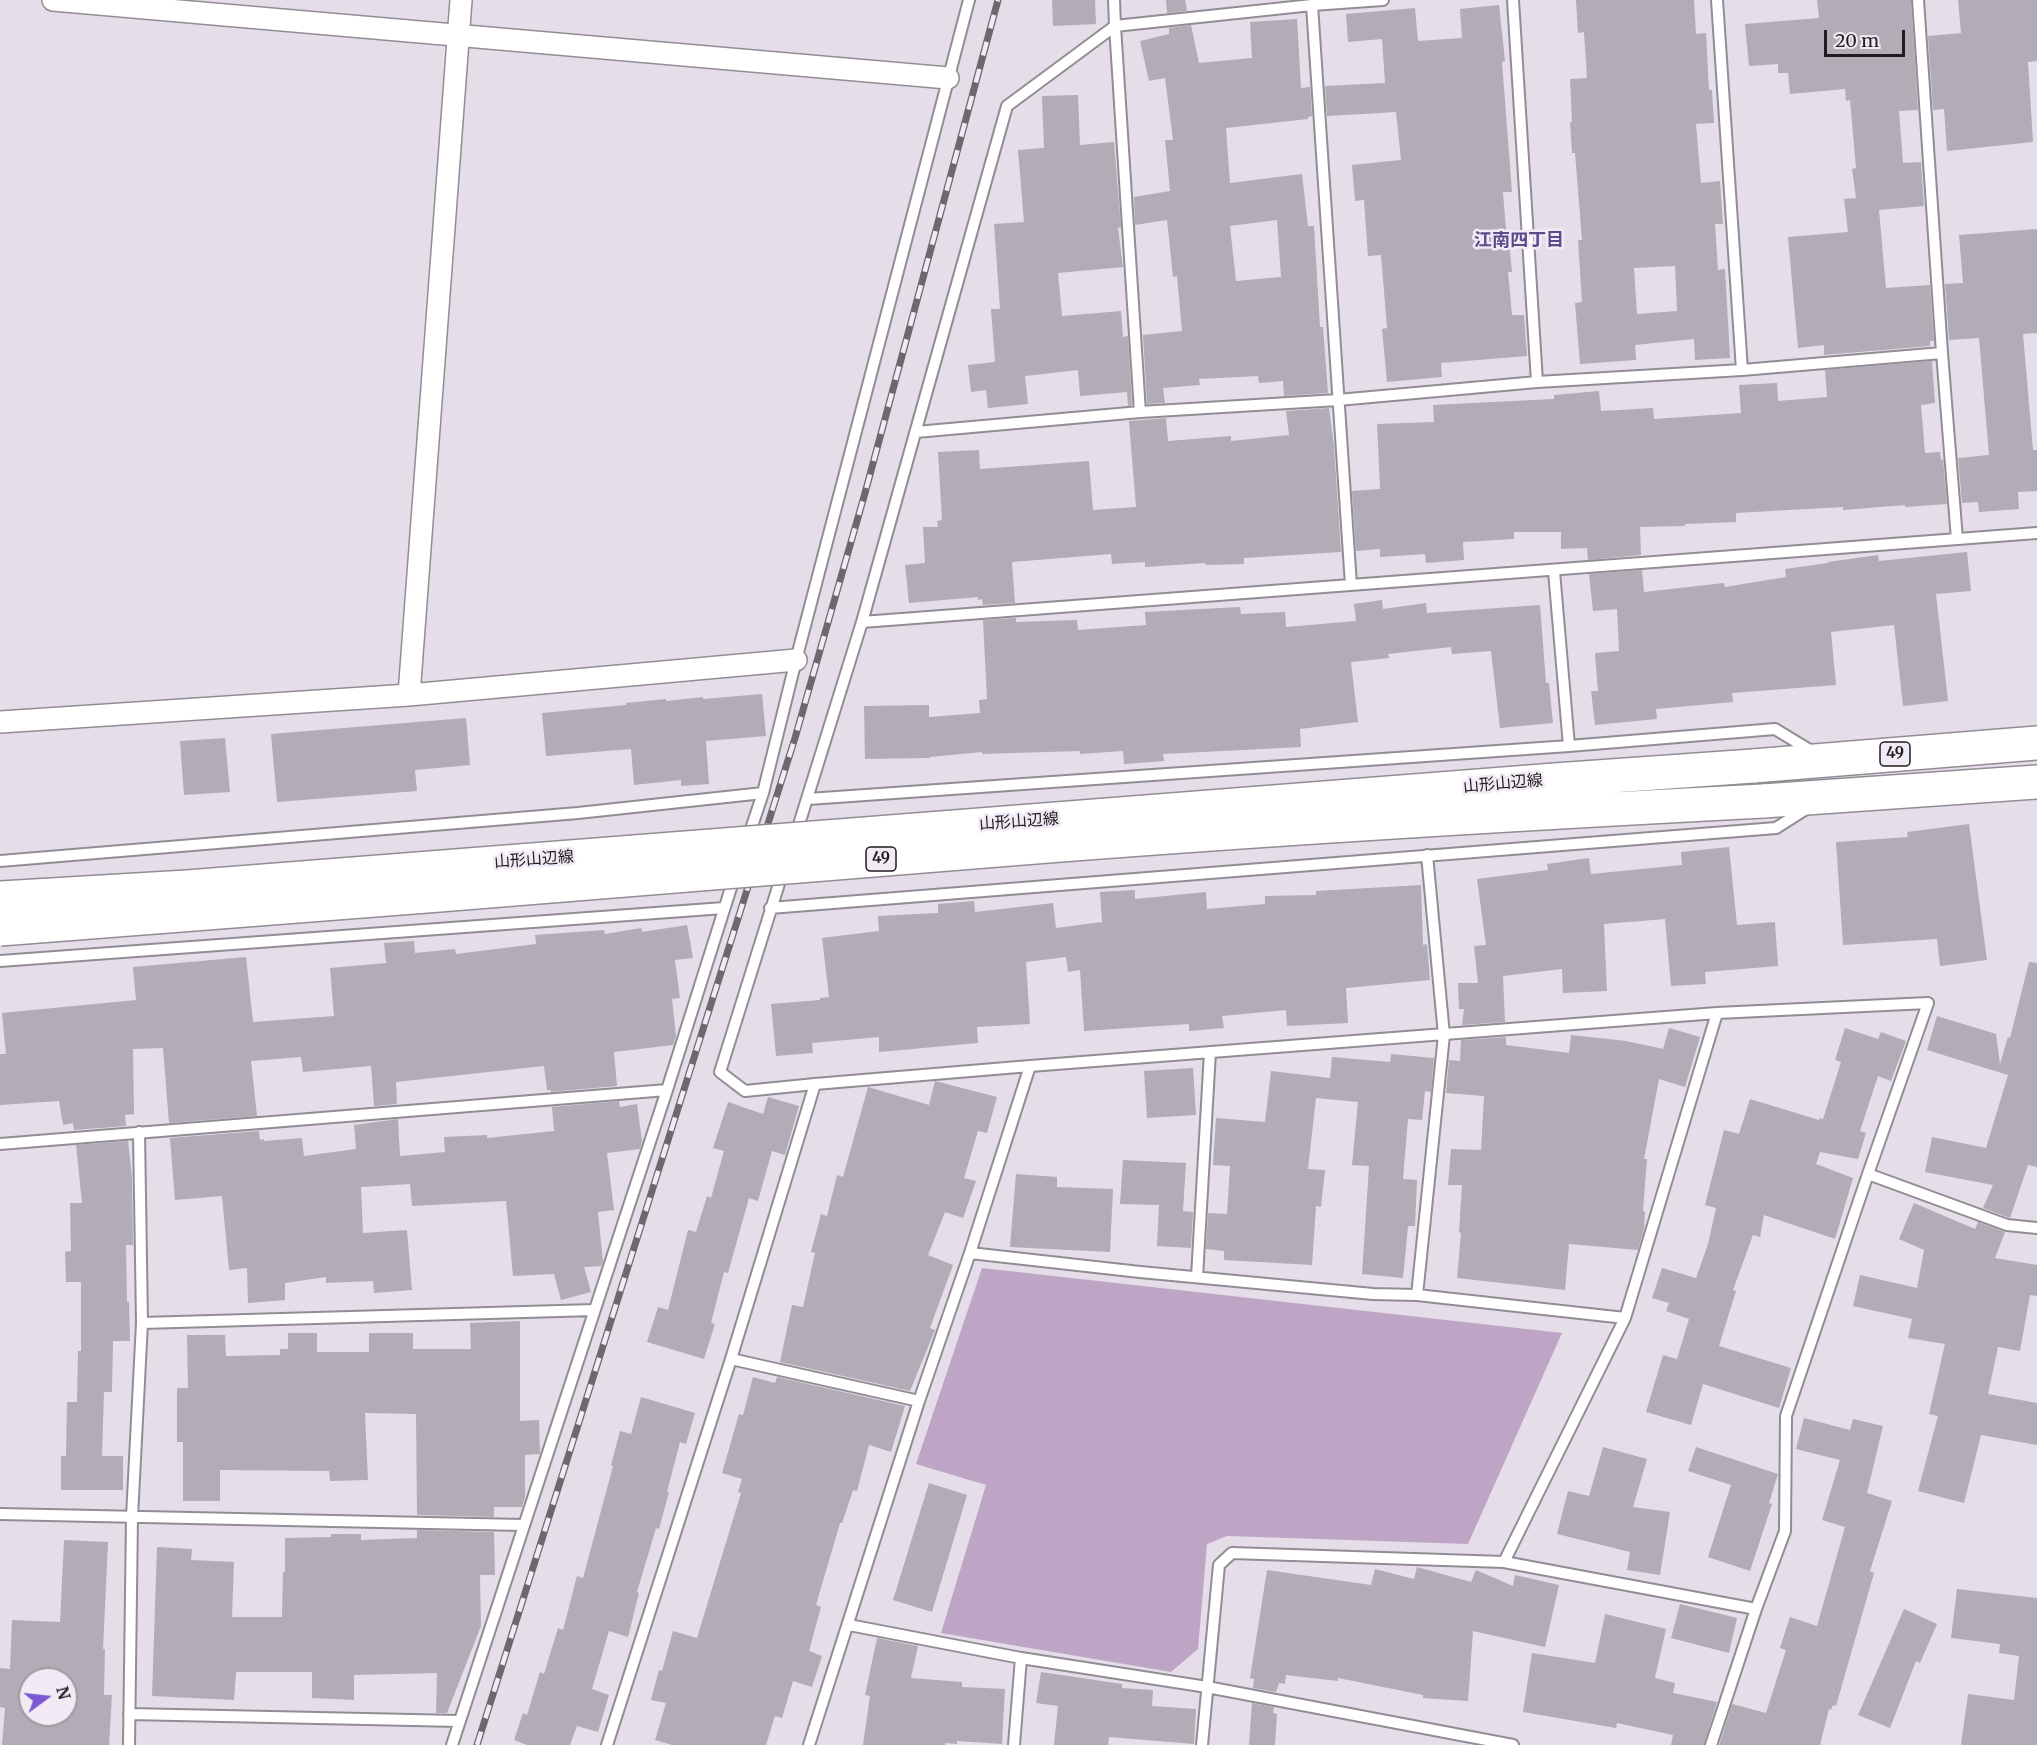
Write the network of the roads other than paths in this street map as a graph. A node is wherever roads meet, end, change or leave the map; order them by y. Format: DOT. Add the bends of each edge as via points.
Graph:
graph roads {
  1 [pos="53,0"];
  2 [pos="461,0"];
  3 [pos="969,0"];
  4 [pos="1114,0"];
  5 [pos="1383,0"];
  6 [pos="1513,0"];
  7 [pos="1717,0"];
  8 [pos="1918,0"];
  9 [pos="1312,5"];
  10 [pos="1114,26"];
  11 [pos="458,34"];
  12 [pos="948,78"];
  13 [pos="1942,353"];
  14 [pos="1742,370"];
  15 [pos="1537,382"];
  16 [pos="1338,400"];
  17 [pos="1140,412"];
  18 [pos="916,432"];
  19 [pos="2037,533"];
  20 [pos="1957,539"];
  21 [pos="1554,571"];
  22 [pos="1351,585"];
  23 [pos="862,622"];
  24 [pos="796,660"];
  25 [pos="409,695"];
  26 [pos="0,722"];
  27 [pos="2037,742"];
  28 [pos="1569,746"];
  29 [pos="1826,759"];
  30 [pos="2037,782"];
  31 [pos="763,793"];
  32 [pos="1826,796"];
  33 [pos="808,799"];
  34 [pos="1427,855"];
  35 [pos="0,861"];
  36 [pos="0,898"];
  37 [pos="770,908"];
  38 [pos="724,909"];
  39 [pos="0,929"];
  40 [pos="0,961"];
  41 [pos="1717,1013"];
  42 [pos="1444,1035"];
  43 [pos="1210,1052"];
  44 [pos="1030,1066"];
  45 [pos="816,1084"];
  46 [pos="668,1090"];
  47 [pos="139,1132"];
  48 [pos="0,1144"];
  49 [pos="1868,1174"];
  50 [pos="2037,1228"];
  51 [pos="970,1253"];
  52 [pos="1197,1277"];
  53 [pos="1417,1295"];
  54 [pos="594,1310"];
  55 [pos="1625,1318"];
  56 [pos="142,1323"];
  57 [pos="731,1359"];
  58 [pos="919,1401"];
  59 [pos="0,1514"];
  60 [pos="132,1517"];
  61 [pos="523,1525"];
  62 [pos="1504,1562"];
  63 [pos="1756,1609"];
  64 [pos="849,1625"];
  65 [pos="1021,1658"];
  66 [pos="1207,1688"];
  67 [pos="129,1714"];
  68 [pos="459,1721"];
  69 [pos="1472,1741"];
  70 [pos="129,1745"];
  71 [pos="452,1745"];
  72 [pos="607,1745"];
  73 [pos="809,1745"];
  74 [pos="1014,1745"];
  75 [pos="1202,1745"];
  76 [pos="1513,1745"];
  77 [pos="1711,1745"];
  1 -- 11 [label="street"];
  2 -- 11 [label="street"];
  3 -- 12 [label="lane"];
  4 -- 10 [label="lane"];
  5 -- 9 [label="lane"];
  6 -- 15 [label="lane"];
  7 -- 14 [label="lane"];
  8 -- 13 [label="lane"];
  9 -- 10 [label="lane"];
  9 -- 16 [label="lane"];
  10 -- 17 [label="lane"];
  10 -- 18 [label="lane" via="1007,106"];
  11 -- 12 [label="street"];
  11 -- 25 [label="street"];
  12 -- 24 [label="lane"];
  13 -- 14 [label="lane"];
  13 -- 20 [label="lane"];
  14 -- 15 [label="lane"];
  15 -- 16 [label="lane"];
  16 -- 17 [label="lane"];
  16 -- 22 [label="lane"];
  17 -- 18 [label="lane"];
  18 -- 23 [label="lane"];
  19 -- 20 [label="lane"];
  20 -- 21 [label="lane"];
  21 -- 22 [label="lane"];
  21 -- 28 [label="lane"];
  22 -- 23 [label="lane"];
  23 -- 33 [label="lane"];
  24 -- 25 [label="street"];
  24 -- 31 [label="lane"];
  25 -- 26 [label="street"];
  27 -- 29 [label="main road, 山形山辺線 / 49"];
  28 -- 29 [label="lane" via="1775,729"];
  28 -- 33 [label="lane"];
  29 -- 36 [label="main road, 山形山辺線 / 49, bridge"];
  30 -- 32 [label="main road, 山形山辺線 / 49"];
  31 -- 35 [label="lane" via="578,813"];
  31 -- 38 [label="lane"];
  32 -- 34 [label="lane" via="1776,828"];
  32 -- 39 [label="main road, 山形山辺線 / 49, bridge" via="1015,848"];
  33 -- 37 [label="lane"];
  34 -- 37 [label="lane"];
  34 -- 42 [label="lane"];
  37 -- 45 [label="lane" via="720,1072 746,1092"];
  38 -- 40 [label="lane"];
  38 -- 46 [label="lane"];
  41 -- 42 [label="lane"];
  41 -- 49 [label="lane" via="1928,1004"];
  41 -- 55 [label="lane"];
  42 -- 43 [label="lane"];
  42 -- 53 [label="lane"];
  43 -- 44 [label="lane"];
  43 -- 52 [label="lane"];
  44 -- 45 [label="lane"];
  44 -- 51 [label="lane"];
  45 -- 57 [label="lane"];
  46 -- 47 [label="lane"];
  46 -- 54 [label="lane"];
  47 -- 48 [label="lane"];
  47 -- 56 [label="lane"];
  49 -- 50 [label="lane" via="2007,1226"];
  49 -- 63 [label="lane" via="1786,1416 1785,1531"];
  51 -- 52 [label="lane"];
  51 -- 58 [label="lane"];
  52 -- 53 [label="lane"];
  53 -- 55 [label="lane"];
  54 -- 56 [label="lane"];
  54 -- 61 [label="lane"];
  55 -- 62 [label="lane"];
  56 -- 60 [label="lane"];
  57 -- 58 [label="lane"];
  57 -- 72 [label="lane"];
  58 -- 64 [label="lane"];
  59 -- 60 [label="lane"];
  60 -- 61 [label="lane"];
  60 -- 67 [label="lane"];
  61 -- 68 [label="lane"];
  62 -- 63 [label="lane"];
  62 -- 66 [label="lane" via="1232,1553 1219,1565"];
  63 -- 77 [label="lane"];
  64 -- 65 [label="lane"];
  64 -- 73 [label="lane"];
  65 -- 66 [label="lane"];
  65 -- 74 [label="lane"];
  66 -- 69 [label="lane"];
  66 -- 75 [label="lane"];
  67 -- 68 [label="lane"];
  67 -- 70 [label="lane"];
  68 -- 71 [label="lane"];
  69 -- 76 [label="lane"];
}
